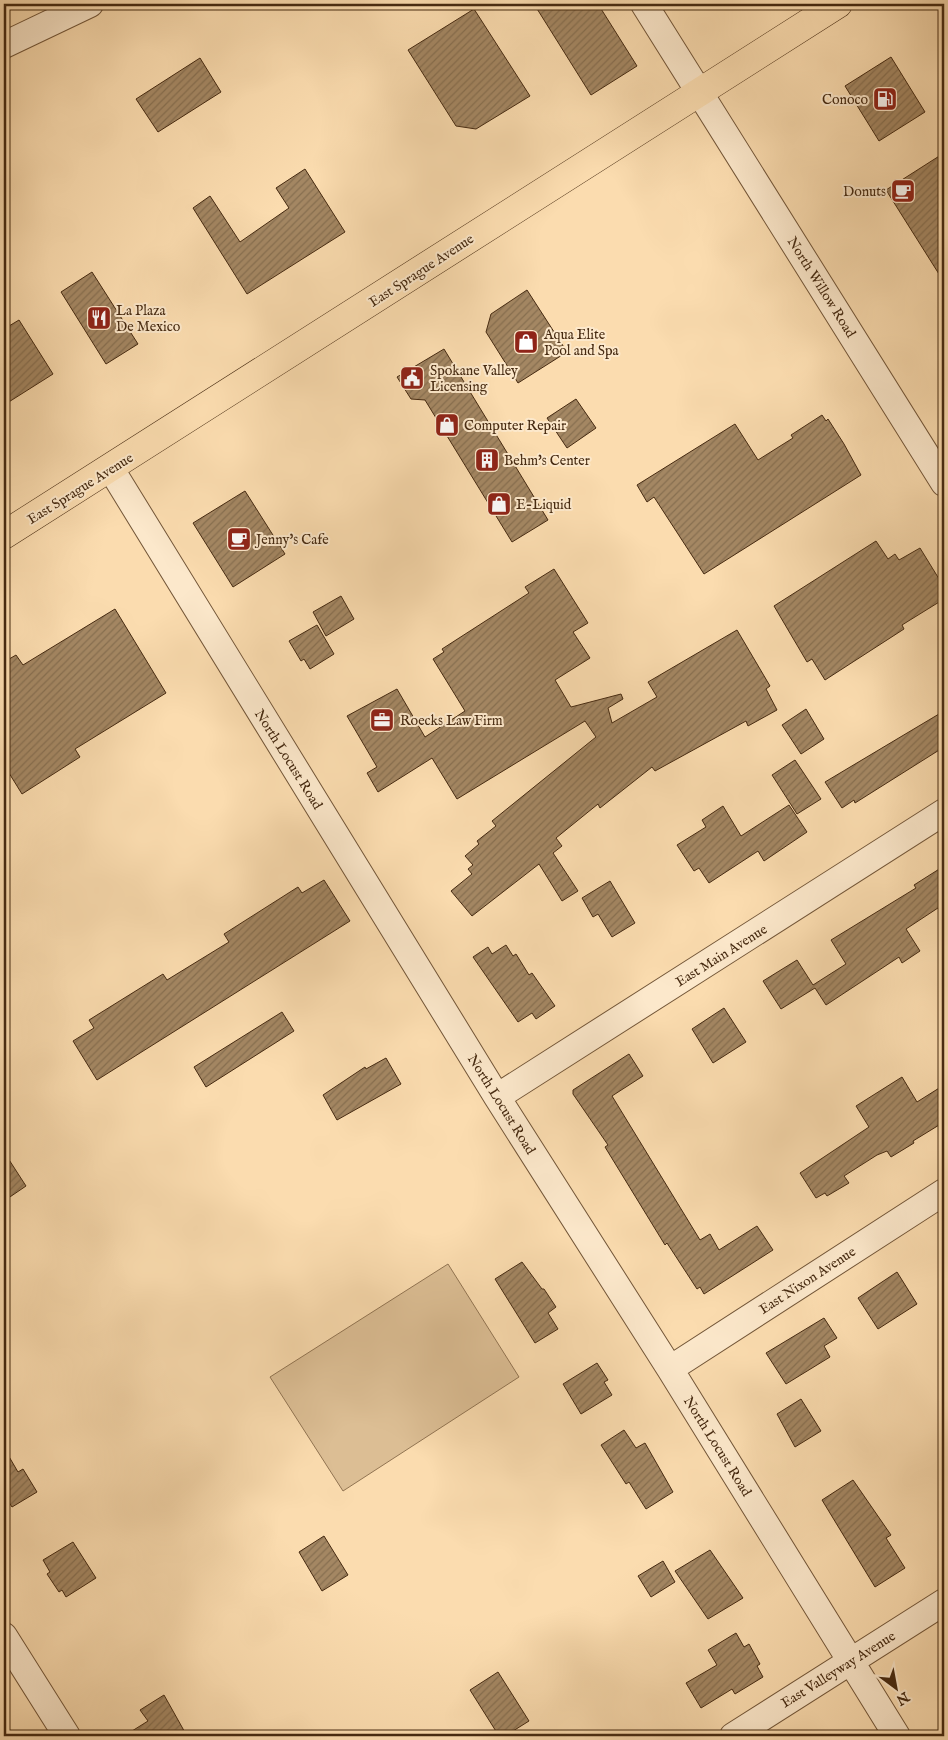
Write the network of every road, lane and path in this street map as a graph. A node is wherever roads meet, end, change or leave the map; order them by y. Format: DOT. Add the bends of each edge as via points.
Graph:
graph roads {
  1 [pos="90,4"];
  2 [pos="644,4"];
  3 [pos="838,4"];
  4 [pos="4,45"];
  5 [pos="700,92"];
  6 [pos="111,468"];
  7 [pos="944,483"];
  8 [pos="4,535"];
  9 [pos="944,812"];
  10 [pos="497,1097"];
  11 [pos="944,1192"];
  12 [pos="670,1368"];
  13 [pos="944,1602"];
  14 [pos="4,1636"];
  15 [pos="850,1662"];
  16 [pos="66,1736"];
  17 [pos="733,1736"];
  18 [pos="897,1736"];
  1 -- 4 [label="street"];
  2 -- 5 [label="street, North Willow Road"];
  3 -- 5 [label="main road, East Sprague Avenue"];
  5 -- 6 [label="main road, East Sprague Avenue"];
  5 -- 7 [label="street, North Willow Road"];
  6 -- 8 [label="main road, East Sprague Avenue"];
  6 -- 10 [label="street, North Locust Road"];
  9 -- 10 [label="street, East Main Avenue"];
  10 -- 12 [label="street, North Locust Road"];
  11 -- 12 [label="street, East Nixon Avenue"];
  12 -- 15 [label="street, North Locust Road"];
  13 -- 15 [label="street, East Valleyway Avenue"];
  14 -- 16 [label="street"];
  15 -- 17 [label="street, East Valleyway Avenue"];
  15 -- 18 [label="street, North Locust Road"];
}
